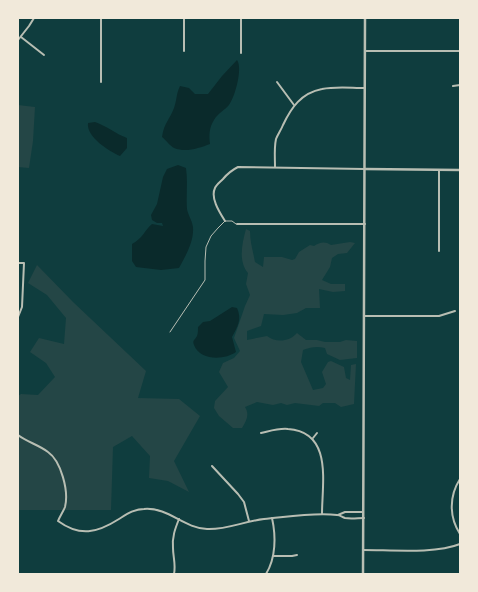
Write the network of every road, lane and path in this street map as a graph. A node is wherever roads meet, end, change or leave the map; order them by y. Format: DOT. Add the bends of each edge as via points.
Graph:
graph roads {
  1 [pos="34,18"];
  2 [pos="101,18"];
  3 [pos="184,18"];
  4 [pos="241,18"];
  5 [pos="366,18"];
  6 [pos="21,37"];
  7 [pos="18,40"];
  8 [pos="184,51"];
  9 [pos="365,51"];
  10 [pos="460,51"];
  11 [pos="240,53"];
  12 [pos="44,55"];
  13 [pos="101,82"];
  14 [pos="277,82"];
  15 [pos="460,85"];
  16 [pos="453,86"];
  17 [pos="365,88"];
  18 [pos="294,105"];
  19 [pos="275,167"];
  20 [pos="365,169"];
  21 [pos="439,170"];
  22 [pos="460,170"];
  23 [pos="225,221"];
  24 [pos="237,224"];
  25 [pos="364,224"];
  26 [pos="439,251"];
  27 [pos="18,263"];
  28 [pos="455,311"];
  29 [pos="18,316"];
  30 [pos="364,316"];
  31 [pos="170,332"];
  32 [pos="261,433"];
  33 [pos="318,433"];
  34 [pos="18,435"];
  35 [pos="313,438"];
  36 [pos="212,466"];
  37 [pos="460,479"];
  38 [pos="364,512"];
  39 [pos="322,515"];
  40 [pos="337,515"];
  41 [pos="272,518"];
  42 [pos="364,518"];
  43 [pos="179,519"];
  44 [pos="249,521"];
  45 [pos="460,534"];
  46 [pos="460,544"];
  47 [pos="364,550"];
  48 [pos="296,555"];
  49 [pos="273,556"];
  50 [pos="174,574"];
  51 [pos="266,574"];
  52 [pos="363,574"];
  1 -- 6 [label="street"];
  2 -- 13 [label="street"];
  3 -- 8 [label="street"];
  4 -- 11 [label="street"];
  5 -- 9 [label="street"];
  6 -- 7 [label="street"];
  6 -- 12 [label="street"];
  9 -- 10 [label="street"];
  9 -- 17 [label="street"];
  14 -- 18 [label="street"];
  15 -- 16 [label="street"];
  17 -- 18 [label="street" via="321,89 306,95"];
  17 -- 20 [label="street"];
  18 -- 19 [label="street" via="278,136"];
  19 -- 20 [label="street"];
  19 -- 23 [label="street" via="238,167 231,170 216,186 213,194"];
  20 -- 21 [label="street"];
  20 -- 25 [label="street"];
  21 -- 22 [label="street"];
  21 -- 26 [label="street"];
  23 -- 24 [label="lane"];
  23 -- 31 [label="lane" via="209,241 205,261 206,277 202,287"];
  24 -- 25 [label="street"];
  25 -- 30 [label="street"];
  27 -- 29 [label="street" via="24,263 22,307"];
  28 -- 30 [label="street" via="439,316"];
  30 -- 38 [label="street"];
  32 -- 35 [label="street" via="287,429 302,432"];
  33 -- 35 [label="street"];
  34 -- 43 [label="street" via="48,452 58,463 66,498 65,507 58,521 74,530 101,529 132,511 153,508 164,510"];
  35 -- 39 [label="street" via="322,460"];
  36 -- 44 [label="street" via="244,502"];
  37 -- 45 [label="street" via="454,488 452,512 454,524"];
  38 -- 40 [label="street" via="345,512"];
  38 -- 42 [label="street"];
  39 -- 40 [label="street"];
  39 -- 41 [label="street"];
  40 -- 42 [label="street" via="345,518"];
  41 -- 44 [label="street"];
  41 -- 49 [label="street" via="275,539"];
  42 -- 47 [label="street"];
  43 -- 44 [label="street" via="193,526 215,530"];
  43 -- 50 [label="street" via="172,539"];
  46 -- 47 [label="street" via="449,549"];
  47 -- 52 [label="street"];
  48 -- 49 [label="street"];
  49 -- 51 [label="street"];
}
